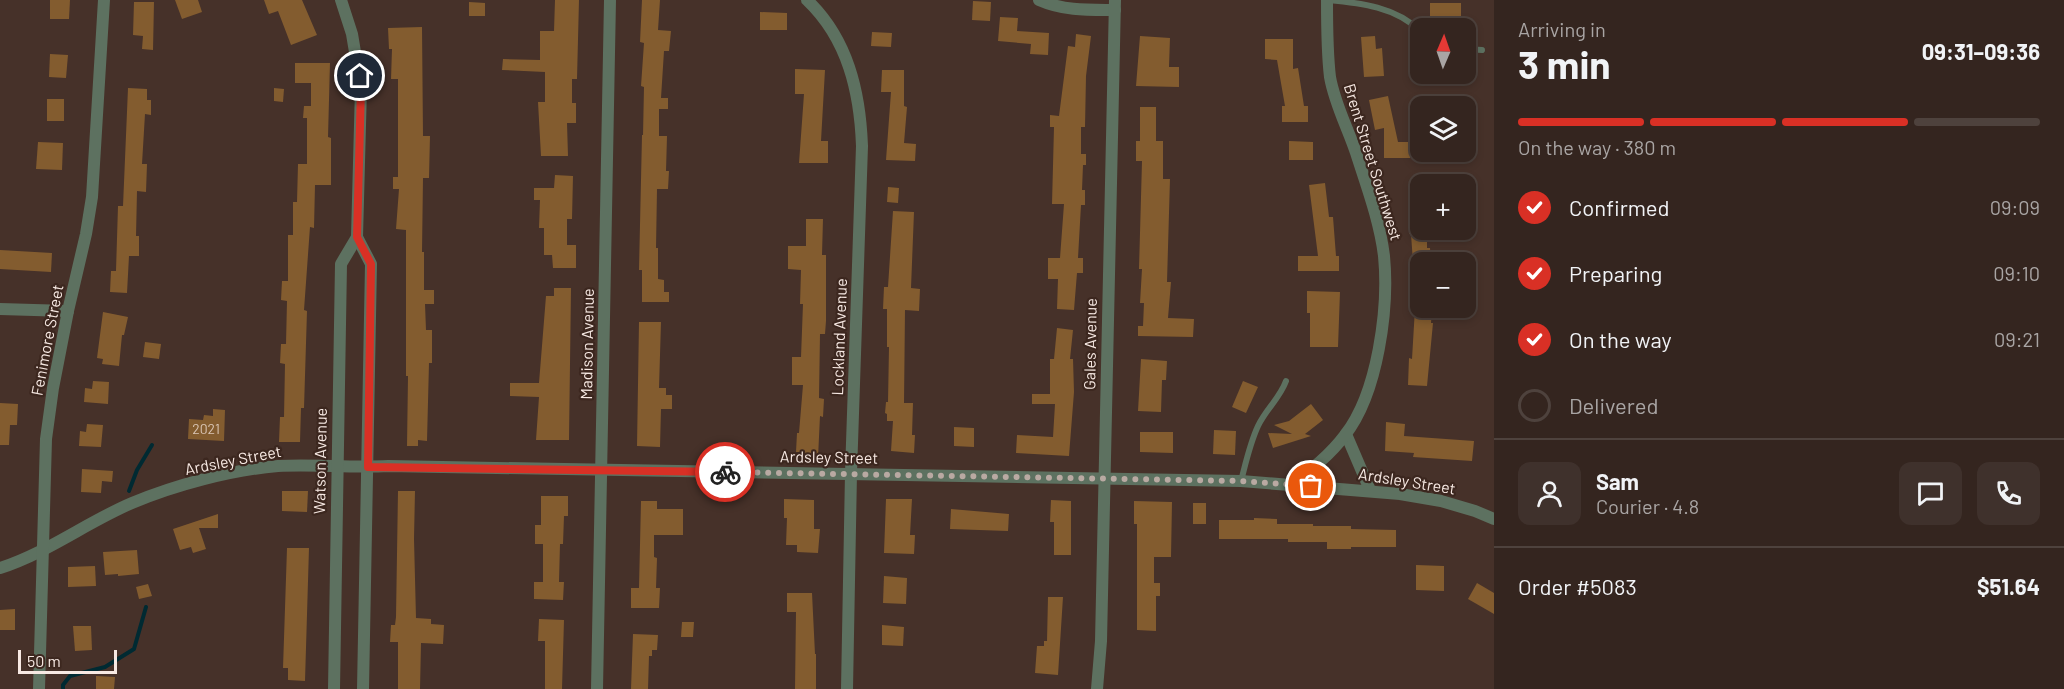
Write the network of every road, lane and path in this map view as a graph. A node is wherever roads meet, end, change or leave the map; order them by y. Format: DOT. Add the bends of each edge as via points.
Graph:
graph roads {
  1 [pos="104,0"];
  2 [pos="341,0"];
  3 [pos="610,0"];
  4 [pos="807,0"];
  5 [pos="1040,0"];
  6 [pos="1327,0"];
  7 [pos="1115,5"];
  8 [pos="1410,21"];
  9 [pos="1476,50"];
  10 [pos="1482,50"];
  11 [pos="357,237"];
  12 [pos="0,309"];
  13 [pos="68,311"];
  14 [pos="1286,381"];
  15 [pos="1346,434"];
  16 [pos="336,466"];
  17 [pos="368,467"];
  18 [pos="601,470"];
  19 [pos="851,473"];
  20 [pos="1103,479"];
  21 [pos="1241,481"];
  22 [pos="1292,484"];
  23 [pos="1370,490"];
  24 [pos="1494,519"];
  25 [pos="44,549"];
  26 [pos="0,568"];
  27 [pos="39,689"];
  28 [pos="334,689"];
  29 [pos="363,689"];
  30 [pos="597,689"];
  31 [pos="847,689"];
  32 [pos="1097,689"];
  1 -- 13 [label="street, Fenimore Street" via="92,197"];
  2 -- 11 [label="street, Watson Avenue" via="352,34 361,88"];
  3 -- 18 [label="street, Madison Avenue"];
  4 -- 19 [label="street, Lockland Avenue" via="837,38 855,84 861,114"];
  5 -- 7 [label="street" via="1070,10"];
  6 -- 8 [label="lane" via="1382,8"];
  6 -- 15 [label="street, Brent Street Southwest" via="1330,77 1358,156 1384,255 1382,323 1375,364 1357,417"];
  7 -- 20 [label="street, Gales Avenue"];
  9 -- 10 [label="lane"];
  11 -- 16 [label="street, Watson Avenue" via="341,264"];
  11 -- 17 [label="street, Watson Avenue" via="371,264"];
  12 -- 13 [label="street"];
  13 -- 25 [label="street, Fenimore Street" via="46,439"];
  14 -- 21 [label="lane" via="1258,427"];
  15 -- 22 [label="street, Brent Street Southwest" via="1321,463"];
  15 -- 23 [label="street"];
  16 -- 17 [label="street, Ardsley Street"];
  16 -- 25 [label="street, Ardsley Street" via="277,466 188,484 133,503"];
  16 -- 28 [label="street, Watson Avenue"];
  17 -- 18 [label="street, Ardsley Street"];
  17 -- 29 [label="street, Watson Avenue"];
  18 -- 19 [label="street, Ardsley Street"];
  18 -- 30 [label="street, Madison Avenue"];
  19 -- 20 [label="street, Ardsley Street"];
  19 -- 31 [label="street, Lockland Avenue"];
  20 -- 21 [label="street, Ardsley Street"];
  20 -- 32 [label="street, Gales Avenue"];
  21 -- 22 [label="street, Ardsley Street"];
  22 -- 23 [label="street, Ardsley Street"];
  23 -- 24 [label="street, Ardsley Street" via="1441,501"];
  25 -- 26 [label="street, Ardsley Street"];
  25 -- 27 [label="street, Fenimore Street"];
}
